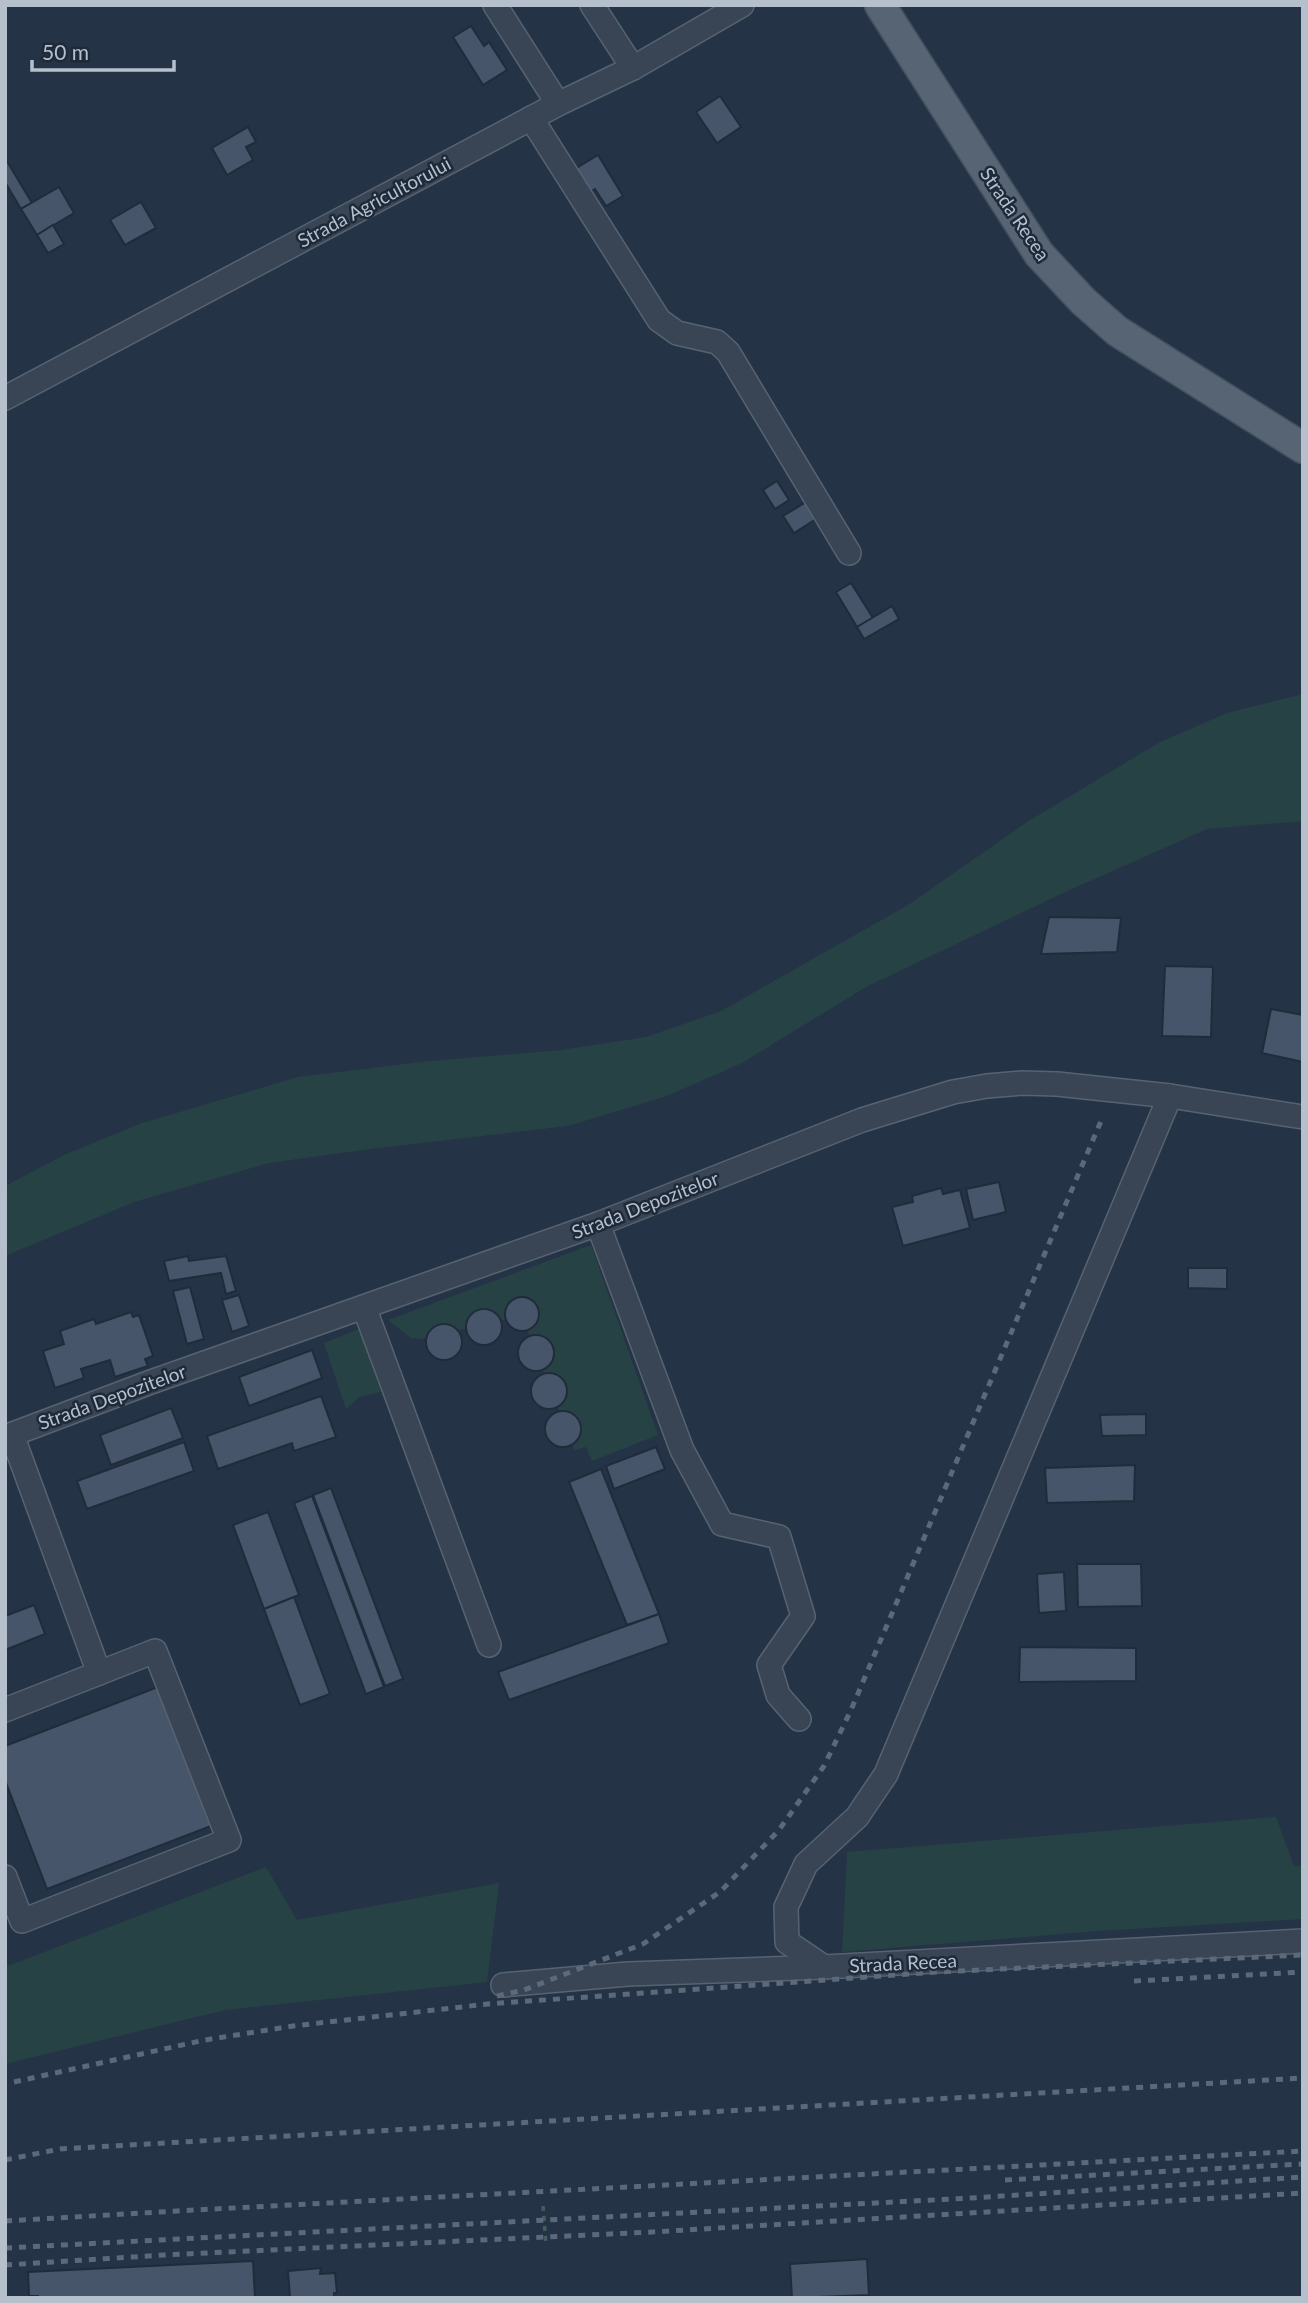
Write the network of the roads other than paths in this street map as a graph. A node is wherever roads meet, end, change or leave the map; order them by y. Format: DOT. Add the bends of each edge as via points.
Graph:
graph roads {
  1 [pos="495,5"];
  2 [pos="592,5"];
  3 [pos="880,5"];
  4 [pos="744,7"];
  5 [pos="632,68"];
  6 [pos="558,104"];
  7 [pos="531,118"];
  8 [pos="5,398"];
  9 [pos="1303,448"];
  10 [pos="849,553"];
  11 [pos="1170,1096"];
  12 [pos="1303,1117"];
  13 [pos="598,1224"];
  14 [pos="364,1307"];
  15 [pos="8,1436"];
  16 [pos="488,1645"];
  17 [pos="99,1673"];
  18 [pos="5,1710"];
  19 [pos="799,1719"];
  20 [pos="5,1877"];
  21 [pos="1303,1941"];
  22 [pos="824,1967"];
  23 [pos="502,1985"];
  1 -- 6 [label="street"];
  2 -- 5 [label="street"];
  3 -- 9 [label="main road, Strada Recea" via="1039,254 1083,301 1117,331"];
  4 -- 5 [label="street, Strada Agricultorului"];
  5 -- 6 [label="street, Strada Agricultorului"];
  6 -- 7 [label="street, Strada Agricultorului"];
  7 -- 8 [label="street, Strada Agricultorului"];
  7 -- 10 [label="street" via="659,320 677,333 717,342 727,352"];
  11 -- 12 [label="street, Strada Depozitelor"];
  11 -- 13 [label="street, Strada Depozitelor" via="1021,1083 953,1092 862,1120"];
  11 -- 22 [label="street" via="886,1774 857,1817 807,1864 786,1907 788,1942"];
  13 -- 14 [label="street, Strada Depozitelor"];
  13 -- 19 [label="street" via="682,1450 722,1524 779,1536 803,1616 769,1665 778,1695"];
  14 -- 15 [label="street, Strada Depozitelor"];
  14 -- 16 [label="street"];
  15 -- 17 [label="street"];
  17 -- 18 [label="street"];
  17 -- 20 [label="street" via="155,1651 229,1840 22,1921"];
  21 -- 22 [label="street, Strada Recea"];
  22 -- 23 [label="street, Strada Recea"];
}
